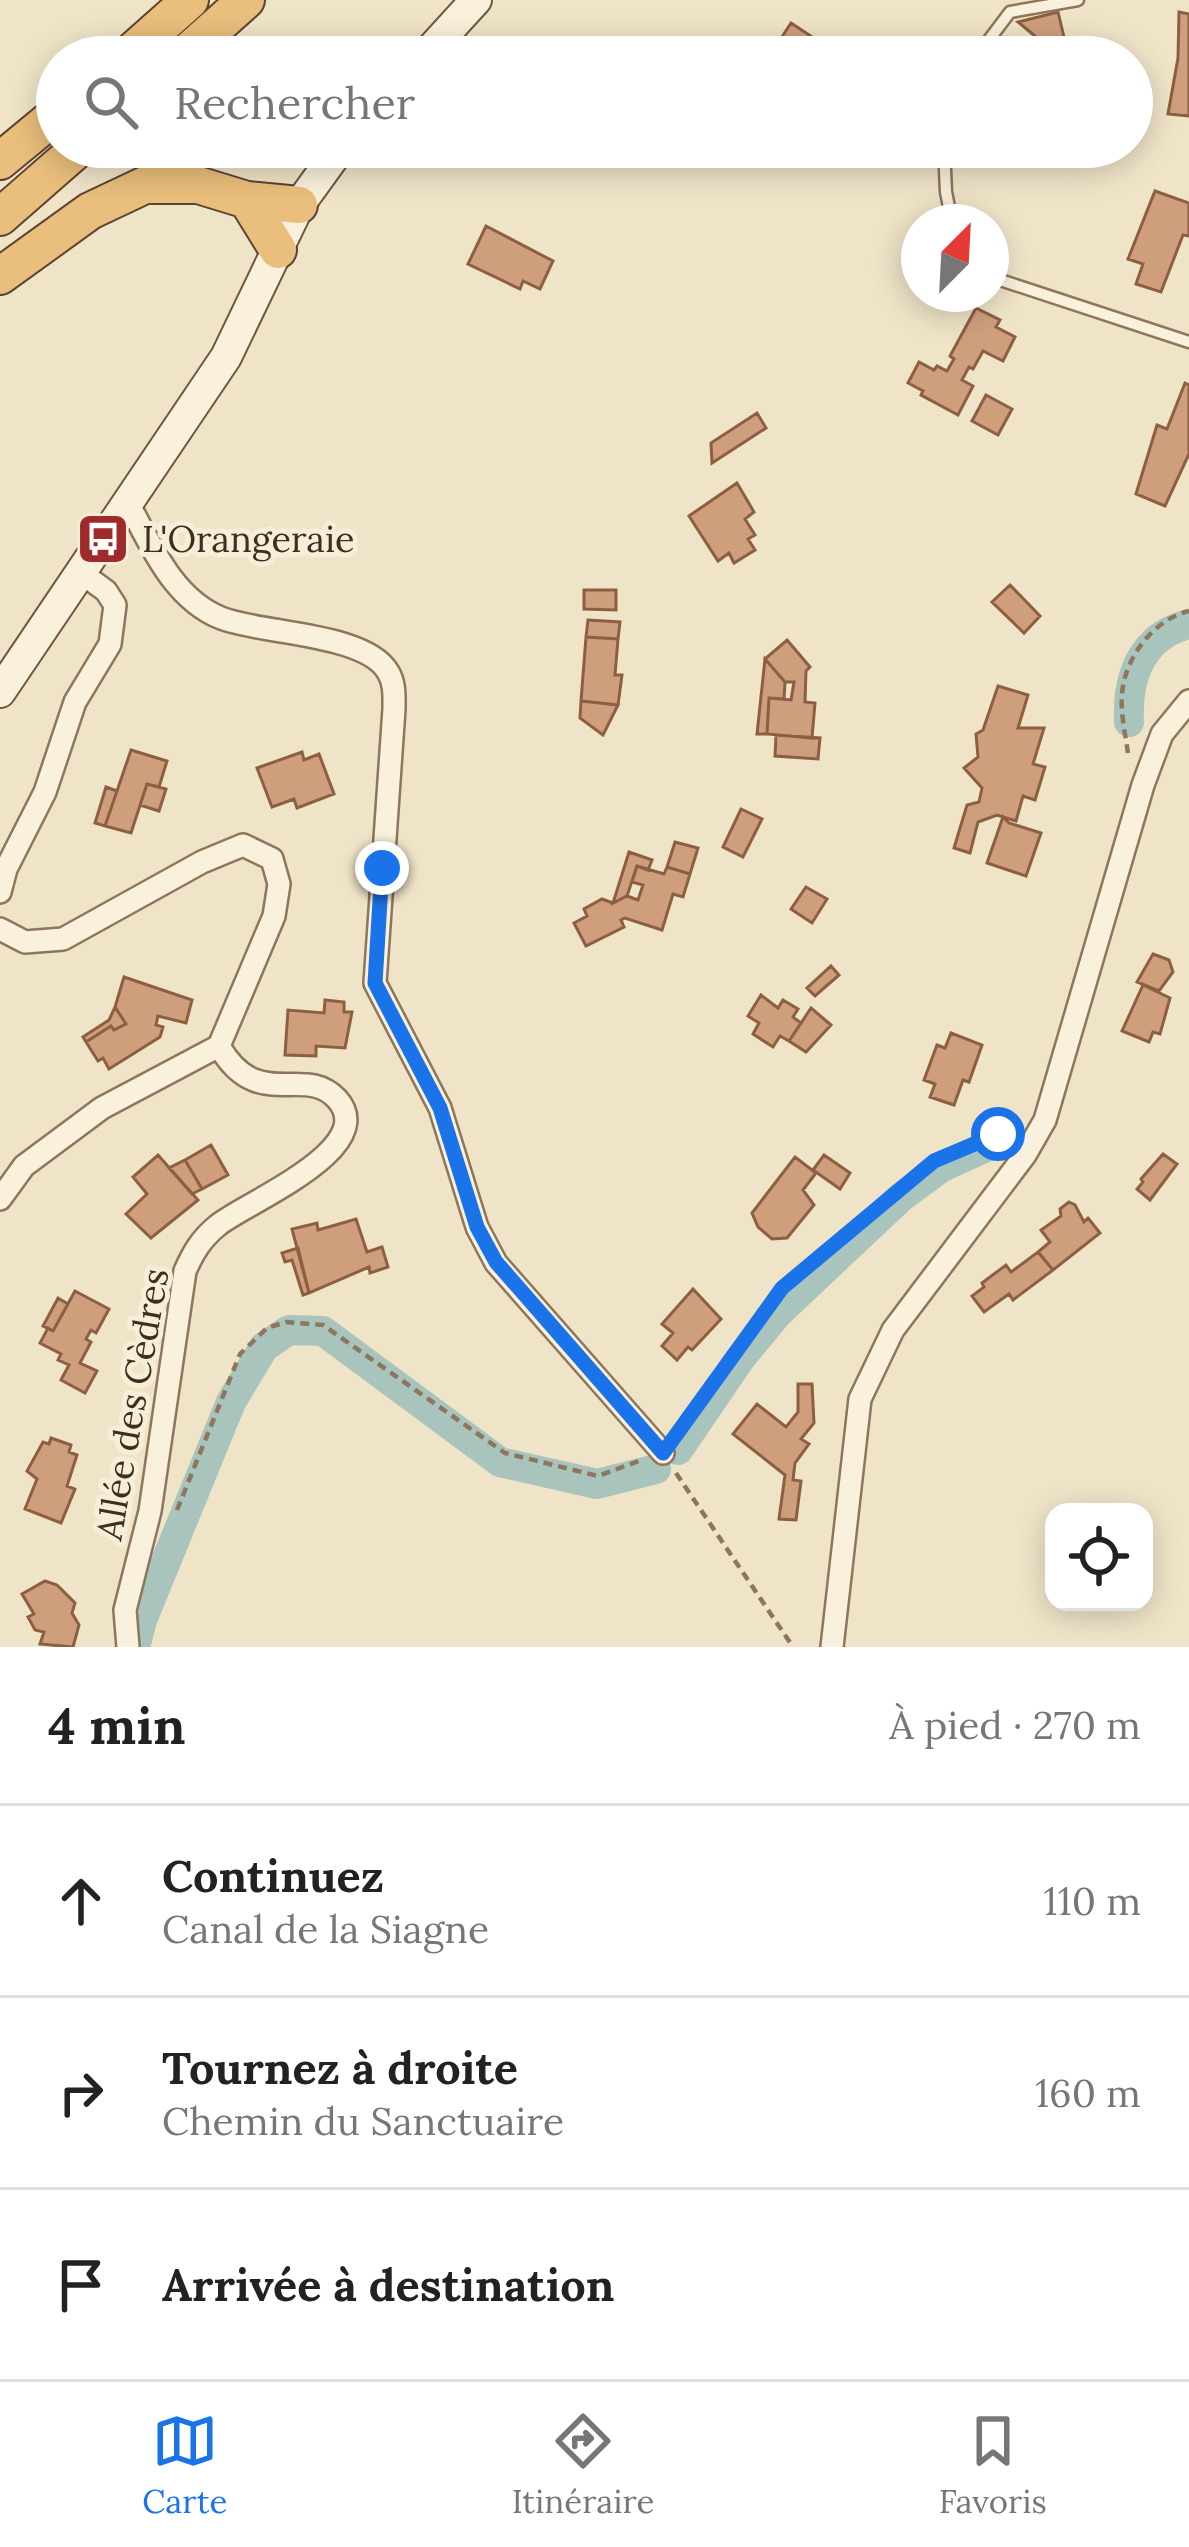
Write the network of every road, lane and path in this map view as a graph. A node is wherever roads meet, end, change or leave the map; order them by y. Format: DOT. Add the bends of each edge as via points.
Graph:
graph roads {
  1 [pos="162,0"];
  2 [pos="190,0"];
  3 [pos="246,0"];
  4 [pos="476,0"];
  5 [pos="1078,0"];
  6 [pos="126,36"];
  7 [pos="150,36"];
  8 [pos="206,36"];
  9 [pos="443,36"];
  10 [pos="992,36"];
  11 [pos="36,126"];
  12 [pos="36,131"];
  13 [pos="5,156"];
  14 [pos="56,168"];
  15 [pos="326,168"];
  16 [pos="945,168"];
  17 [pos="247,200"];
  18 [pos="948,204"];
  19 [pos="299,206"];
  20 [pos="0,217"];
  21 [pos="278,250"];
  22 [pos="0,276"];
  23 [pos="1009,283"];
  24 [pos="1189,342"];
  25 [pos="128,503"];
  26 [pos="80,572"];
  27 [pos="1189,611"];
  28 [pos="0,692"];
  29 [pos="1189,700"];
  30 [pos="1143,785"];
  31 [pos="0,892"];
  32 [pos="0,929"];
  33 [pos="219,1046"];
  34 [pos="1045,1120"];
  35 [pos="0,1198"];
  36 [pos="663,1453"];
  37 [pos="171,1526"];
  38 [pos="127,1645"];
  39 [pos="793,1647"];
  40 [pos="832,1647"];
  1 -- 6 [label="highway"];
  2 -- 7 [label="highway"];
  3 -- 8 [label="highway"];
  4 -- 9 [label="main road"];
  5 -- 10 [label="lane" via="1010,12"];
  11 -- 13 [label="highway"];
  12 -- 13 [label="highway"];
  14 -- 20 [label="highway"];
  15 -- 19 [label="main road"];
  16 -- 18 [label="lane"];
  17 -- 19 [label="highway"];
  17 -- 21 [label="highway"];
  17 -- 22 [label="highway" via="198,185 145,185 90,211"];
  19 -- 21 [label="main road"];
  21 -- 25 [label="main road" via="226,357"];
  23 -- 24 [label="lane"];
  25 -- 26 [label="main road"];
  25 -- 36 [label="street" via="173,583 218,618 357,648 387,668 394,709 375,983 440,1108 496,1262"];
  26 -- 28 [label="main road"];
  26 -- 31 [label="street" via="115,605 110,644 75,702"];
  27 -- 30 [label="path" via="1152,630 1123,686 1129,760"];
  29 -- 30 [label="street" via="1162,734"];
  30 -- 34 [label="street"];
  32 -- 33 [label="street" via="25,942 63,939 243,845 272,859 279,884 274,916"];
  33 -- 35 [label="street" via="103,1108 25,1166"];
  33 -- 38 [label="street, Allée des Cèdres" via="232,1069 263,1086 325,1089 345,1114 342,1135 317,1164 218,1224 185,1271 150,1511 125,1610"];
  34 -- 36 [label="path" via="934,1161 782,1288"];
  34 -- 40 [label="street" via="893,1330 860,1399"];
  36 -- 37 [label="path" via="598,1476 505,1453 323,1325 286,1322 240,1354"];
  36 -- 39 [label="path"];
}
